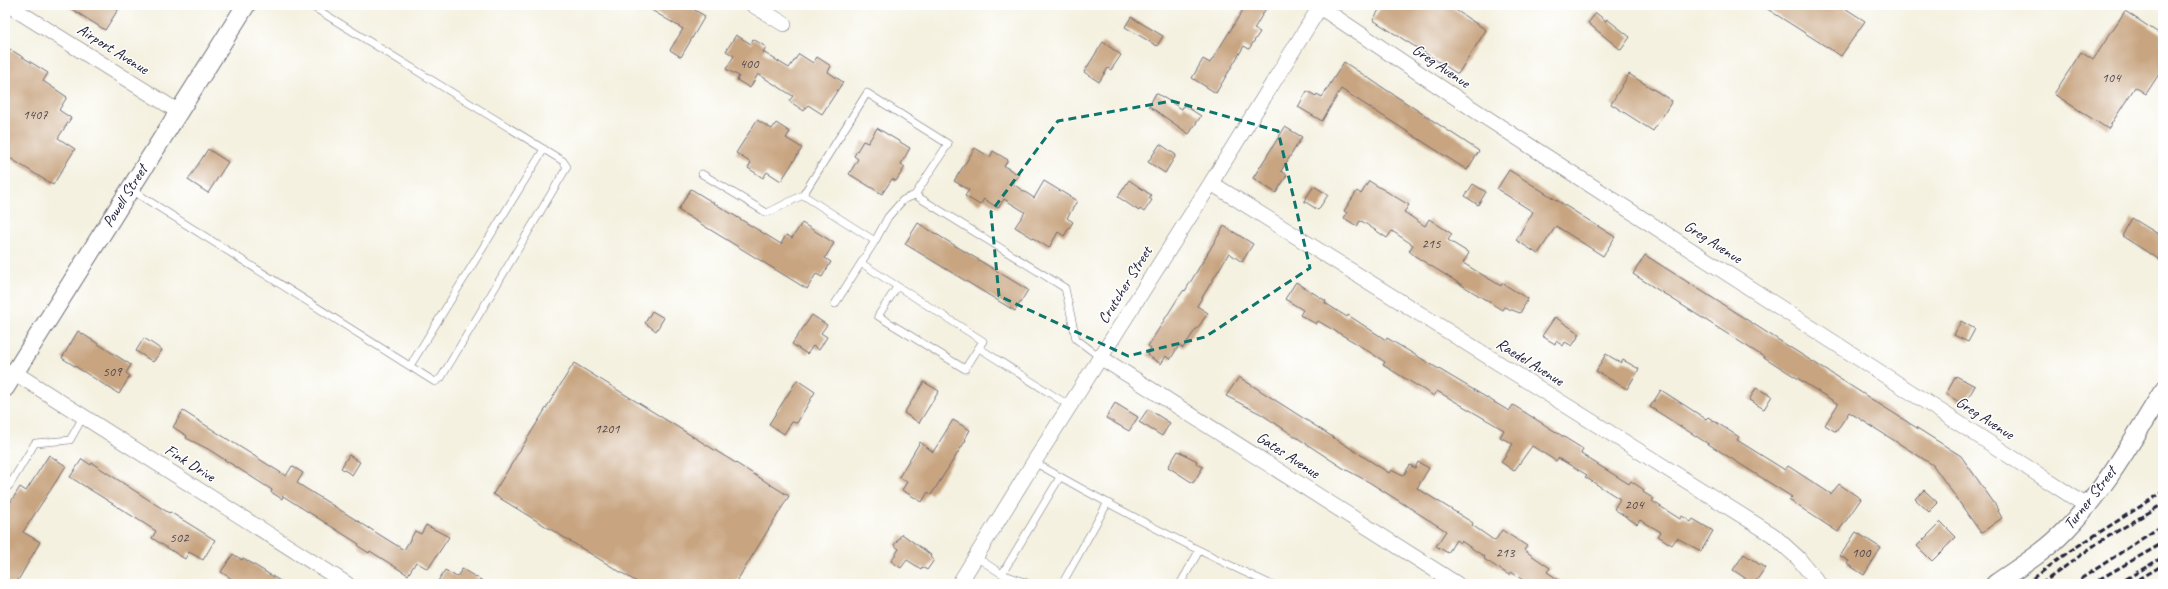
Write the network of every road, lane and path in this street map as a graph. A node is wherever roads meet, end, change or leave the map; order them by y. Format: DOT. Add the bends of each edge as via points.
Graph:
graph roads {
  1 [pos="8,5"];
  2 [pos="246,5"];
  3 [pos="310,5"];
  4 [pos="752,5"];
  5 [pos="1321,6"];
  6 [pos="784,24"];
  7 [pos="179,112"];
  8 [pos="544,149"];
  9 [pos="702,174"];
  10 [pos="1211,183"];
  11 [pos="130,189"];
  12 [pos="803,195"];
  13 [pos="915,196"];
  14 [pos="875,241"];
  15 [pos="861,263"];
  16 [pos="897,288"];
  17 [pos="835,304"];
  18 [pos="979,348"];
  19 [pos="1100,357"];
  20 [pos="410,366"];
  21 [pos="14,373"];
  22 [pos="5,388"];
  23 [pos="2163,391"];
  24 [pos="1070,406"];
  25 [pos="83,417"];
  26 [pos="1034,462"];
  27 [pos="1060,477"];
  28 [pos="5,484"];
  29 [pos="1107,504"];
  30 [pos="2087,506"];
  31 [pos="1199,551"];
  32 [pos="976,557"];
  33 [pos="1002,574"];
  34 [pos="347,584"];
  35 [pos="959,584"];
  36 [pos="1030,584"];
  37 [pos="1062,584"];
  38 [pos="1180,584"];
  39 [pos="1270,584"];
  40 [pos="1457,584"];
  41 [pos="1819,584"];
  42 [pos="1995,584"];
  1 -- 7 [label="street, Airport Avenue"];
  2 -- 7 [label="street, Powell Street"];
  3 -- 8 [label="lane"];
  4 -- 6 [label="street"];
  5 -- 10 [label="street, Crutcher Street"];
  5 -- 30 [label="street, Greg Avenue" via="1486,117"];
  7 -- 11 [label="street, Powell Street"];
  8 -- 20 [label="lane"];
  8 -- 20 [label="lane" via="563,161 567,167 564,174 441,378 435,382"];
  9 -- 12 [label="lane" via="767,213"];
  10 -- 19 [label="street, Crutcher Street"];
  10 -- 41 [label="street, Raedel Avenue" via="1773,535 1798,558"];
  11 -- 20 [label="lane"];
  11 -- 21 [label="street, Powell Street"];
  12 -- 13 [label="lane" via="867,93 948,144"];
  12 -- 14 [label="lane"];
  13 -- 14 [label="lane" via="903,200 888,217"];
  13 -- 19 [label="lane" via="1065,288 1076,339"];
  14 -- 15 [label="lane"];
  15 -- 16 [label="lane"];
  15 -- 17 [label="lane"];
  16 -- 18 [label="lane" via="984,340"];
  16 -- 18 [label="lane" via="878,316 965,369"];
  18 -- 24 [label="lane"];
  19 -- 24 [label="street, Crutcher Street"];
  19 -- 40 [label="street, Gates Avenue"];
  21 -- 22 [label="street, Powell Street"];
  21 -- 25 [label="street, Fink Drive"];
  23 -- 30 [label="street, Turner Street" via="2115,468"];
  24 -- 26 [label="street, Crutcher Street"];
  25 -- 28 [label="lane" via="70,440 35,443 9,486"];
  25 -- 34 [label="street, Fink Drive"];
  26 -- 27 [label="lane"];
  26 -- 32 [label="street, Crutcher Street"];
  27 -- 29 [label="lane"];
  27 -- 33 [label="lane"];
  29 -- 31 [label="lane"];
  29 -- 37 [label="lane"];
  30 -- 42 [label="street, Turner Street" via="2040,554"];
  31 -- 38 [label="lane"];
  31 -- 39 [label="lane"];
  32 -- 33 [label="lane"];
  32 -- 35 [label="street, Crutcher Street"];
  33 -- 36 [label="lane"];
}
